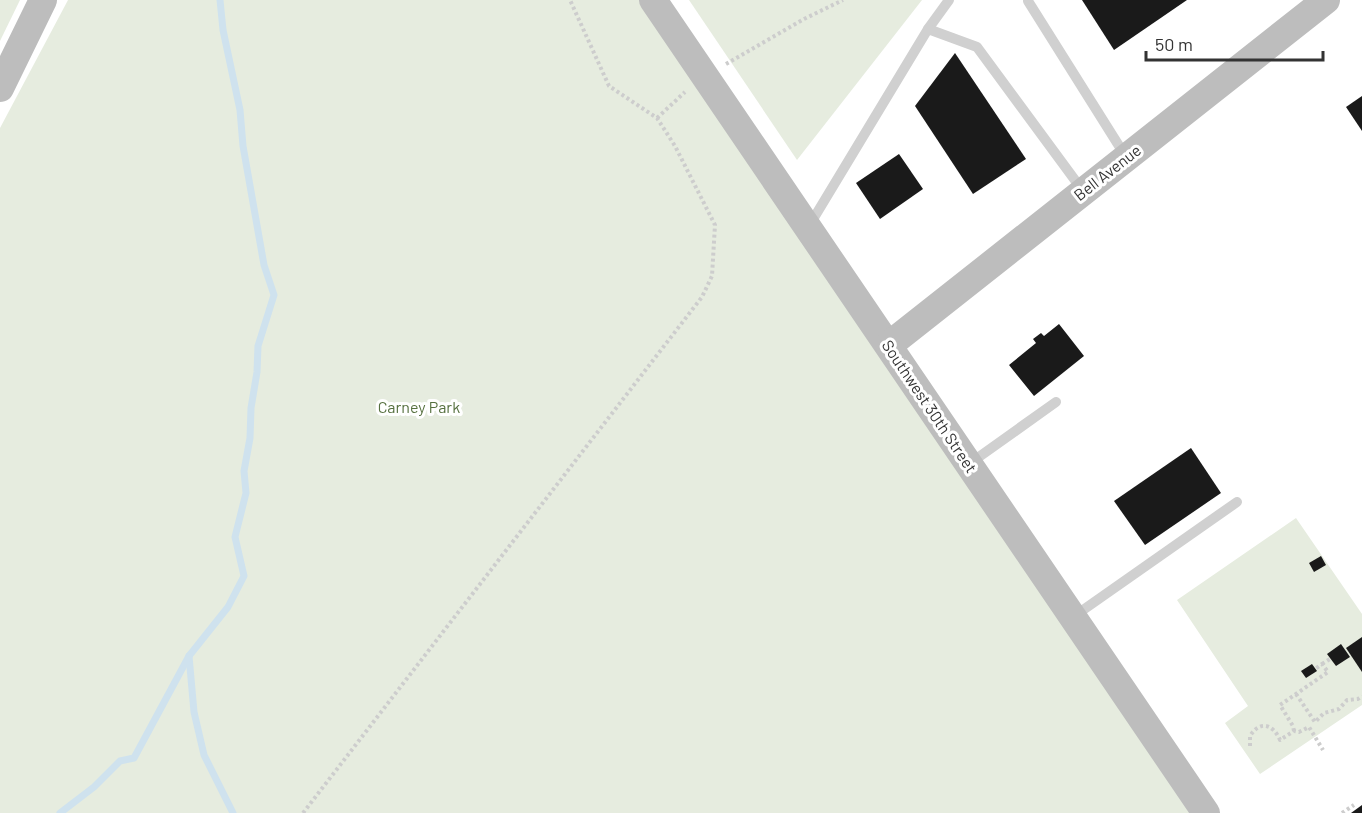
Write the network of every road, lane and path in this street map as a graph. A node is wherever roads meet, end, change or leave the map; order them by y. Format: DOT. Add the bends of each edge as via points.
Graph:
graph roads {
  1 [pos="43,0"];
  2 [pos="570,0"];
  3 [pos="653,0"];
  4 [pos="843,0"];
  5 [pos="949,0"];
  6 [pos="1326,0"];
  7 [pos="1028,1"];
  8 [pos="927,29"];
  9 [pos="705,76"];
  10 [pos="0,88"];
  11 [pos="657,118"];
  12 [pos="1126,157"];
  13 [pos="1083,191"];
  14 [pos="808,227"];
  15 [pos="888,345"];
  16 [pos="1056,402"];
  17 [pos="969,464"];
  18 [pos="1237,502"];
  19 [pos="1073,618"];
  20 [pos="1330,659"];
  21 [pos="1322,664"];
  22 [pos="1315,669"];
  23 [pos="1296,694"];
  24 [pos="1362,696"];
  25 [pos="1315,722"];
  26 [pos="1309,727"];
  27 [pos="1294,731"];
  28 [pos="1250,746"];
  29 [pos="1323,750"];
  30 [pos="1354,805"];
  31 [pos="303,813"];
  32 [pos="1206,813"];
  33 [pos="1342,813"];
  1 -- 10 [label="street"];
  2 -- 11 [label="path" via="609,86"];
  3 -- 9 [label="street, Southwest 30th Street"];
  4 -- 9 [label="path"];
  5 -- 8 [label="lane"];
  6 -- 12 [label="street, Bell Avenue"];
  7 -- 12 [label="lane"];
  8 -- 13 [label="lane" via="977,47"];
  8 -- 14 [label="lane"];
  9 -- 11 [label="path"];
  9 -- 14 [label="street, Southwest 30th Street"];
  11 -- 31 [label="path" via="715,225 712,276 702,297"];
  12 -- 13 [label="street, Bell Avenue"];
  13 -- 15 [label="street, Bell Avenue"];
  14 -- 15 [label="street, Southwest 30th Street"];
  15 -- 17 [label="street, Southwest 30th Street"];
  16 -- 17 [label="lane"];
  17 -- 19 [label="street, Southwest 30th Street"];
  18 -- 19 [label="lane"];
  19 -- 32 [label="street, Southwest 30th Street"];
  20 -- 21 [label="path"];
  21 -- 22 [label="path"];
  21 -- 23 [label="path" via="1328,672"];
  23 -- 25 [label="path"];
  23 -- 27 [label="path" via="1280,705"];
  24 -- 25 [label="path" via="1347,700"];
  25 -- 26 [label="path"];
  26 -- 27 [label="path"];
  26 -- 29 [label="path"];
  27 -- 28 [label="path" via="1280,740 1270,728 1258,727 1250,736"];
  30 -- 33 [label="path"];
}
